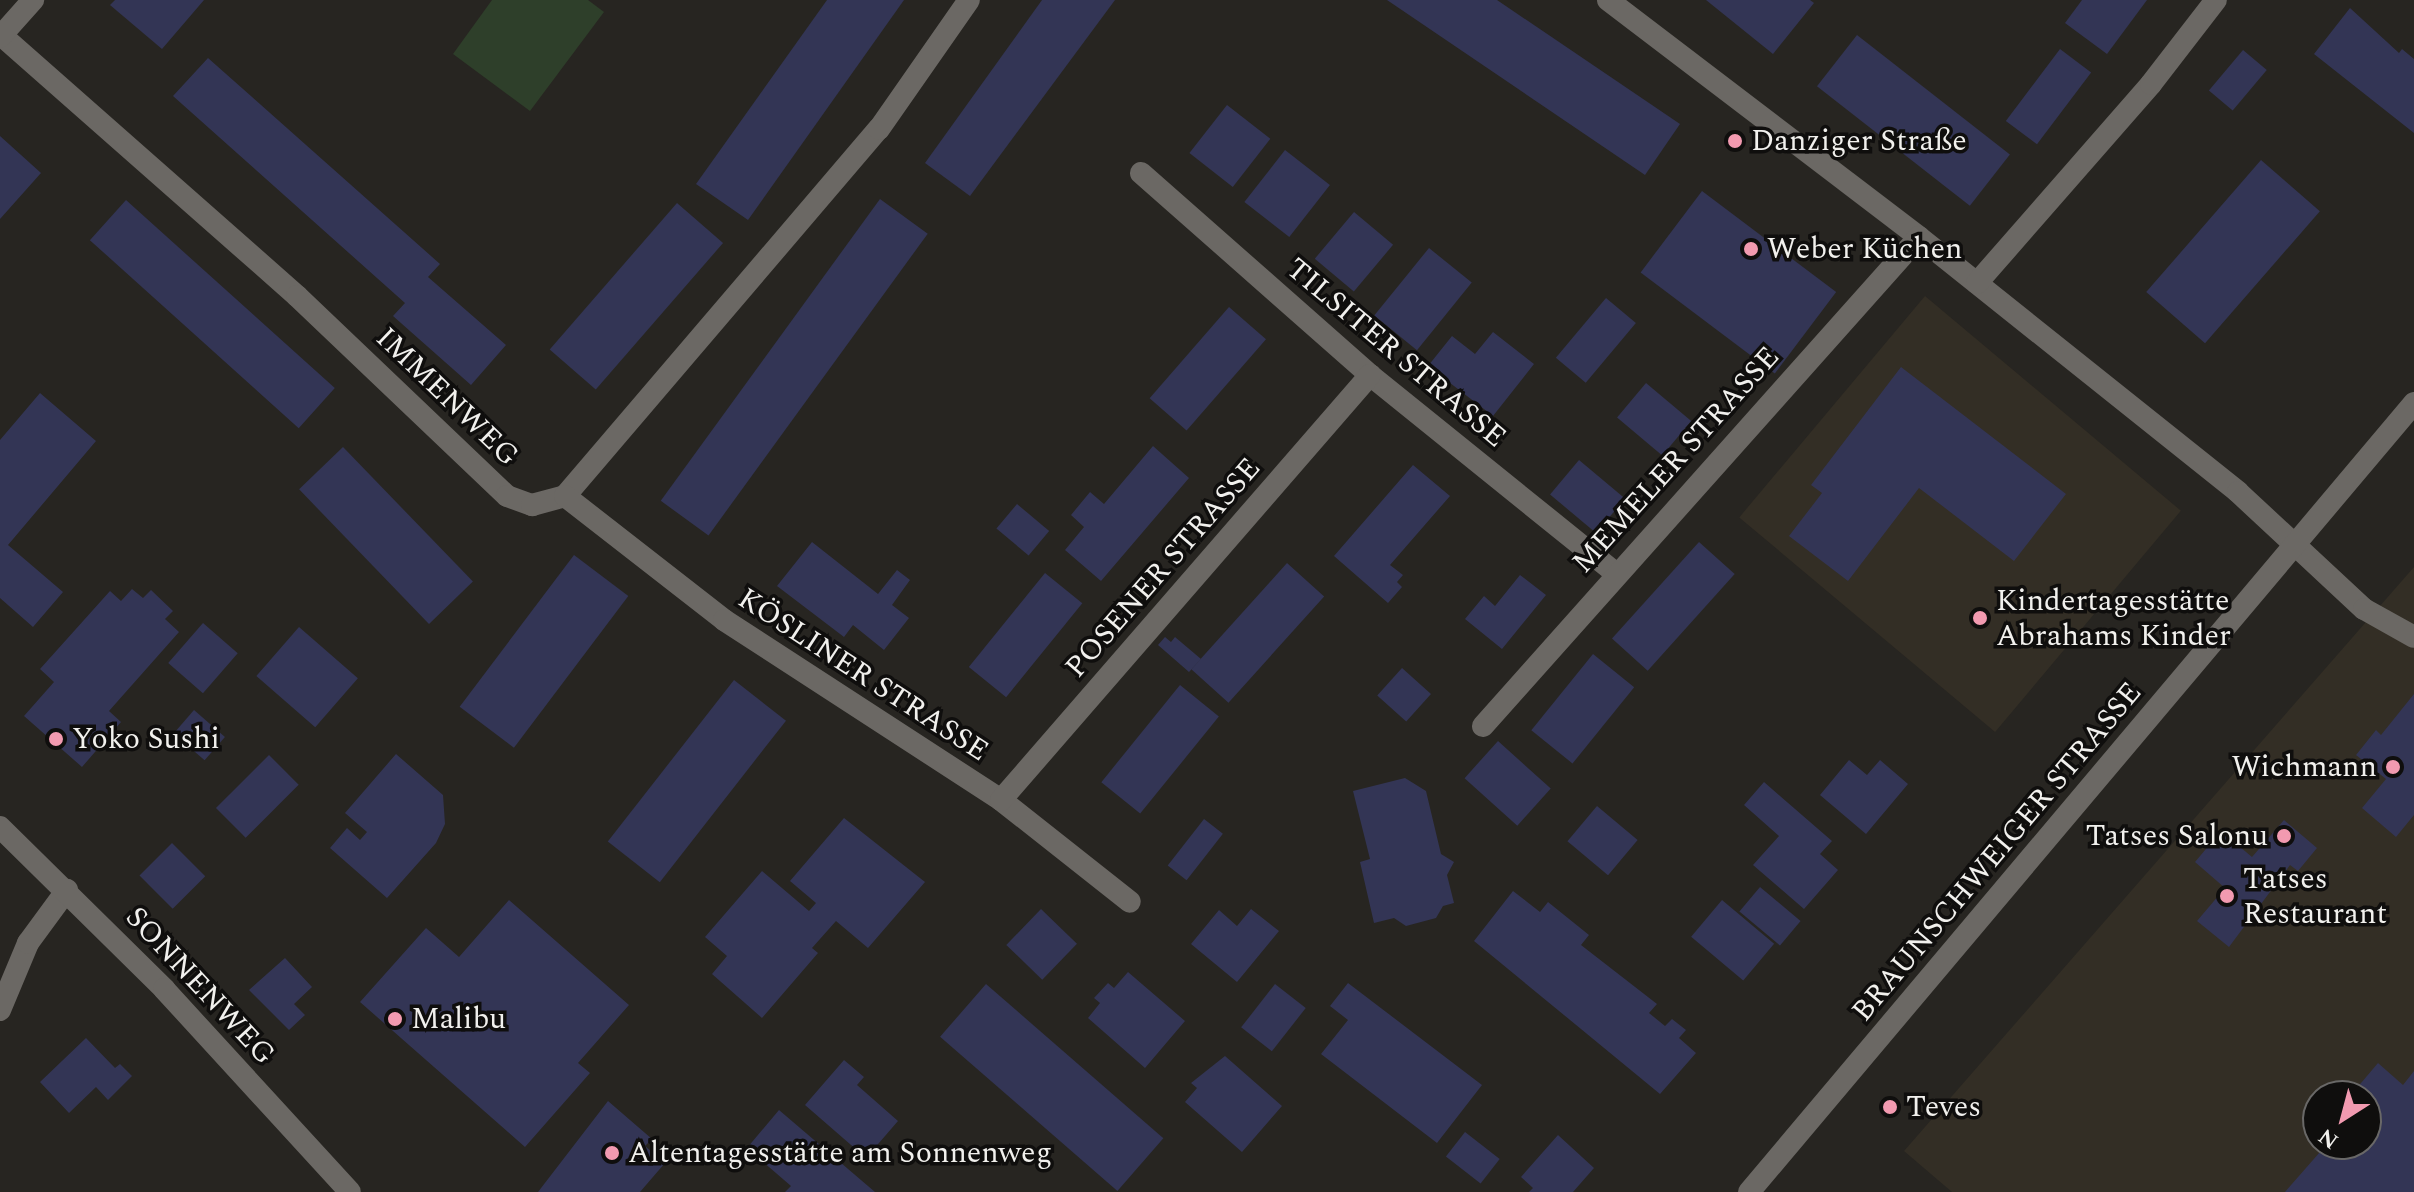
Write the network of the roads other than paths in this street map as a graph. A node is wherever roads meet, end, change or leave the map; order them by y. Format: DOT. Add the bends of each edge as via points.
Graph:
graph roads {
  1 [pos="33,0"];
  2 [pos="969,0"];
  3 [pos="1608,0"];
  4 [pos="2216,0"];
  5 [pos="1,35"];
  6 [pos="1141,173"];
  7 [pos="1919,237"];
  8 [pos="1977,283"];
  9 [pos="1370,375"];
  10 [pos="2414,403"];
  11 [pos="565,496"];
  12 [pos="2296,543"];
  13 [pos="1615,573"];
  14 [pos="2414,637"];
  15 [pos="1483,726"];
  16 [pos="1001,800"];
  17 [pos="0,827"];
  18 [pos="67,890"];
  19 [pos="1130,902"];
  20 [pos="0,1010"];
  21 [pos="350,1192"];
  22 [pos="1749,1192"];
  1 -- 5 [label="street"];
  2 -- 11 [label="street" via="879,129"];
  3 -- 7 [label="street"];
  4 -- 8 [label="street" via="2151,84"];
  5 -- 11 [label="street, IMMENWEG" via="297,296 507,496 532,505"];
  6 -- 9 [label="street, TILSITER STRASSE"];
  7 -- 8 [label="street"];
  7 -- 13 [label="street, MEMELER STRASSE"];
  8 -- 12 [label="street"];
  9 -- 13 [label="street, TILSITER STRASSE"];
  9 -- 16 [label="street, POSENER STRASSE"];
  10 -- 12 [label="street, BRAUNSCHWEIGER STRASSE"];
  11 -- 16 [label="street, KÖSLINER STRASSE" via="736,628"];
  12 -- 14 [label="street" via="2364,609"];
  12 -- 22 [label="street, BRAUNSCHWEIGER STRASSE"];
  13 -- 15 [label="street, MEMELER STRASSE"];
  16 -- 19 [label="street, KÖSLINER STRASSE"];
  17 -- 18 [label="street, SONNENWEG"];
  18 -- 20 [label="street" via="28,943"];
  18 -- 21 [label="street, SONNENWEG"];
}
